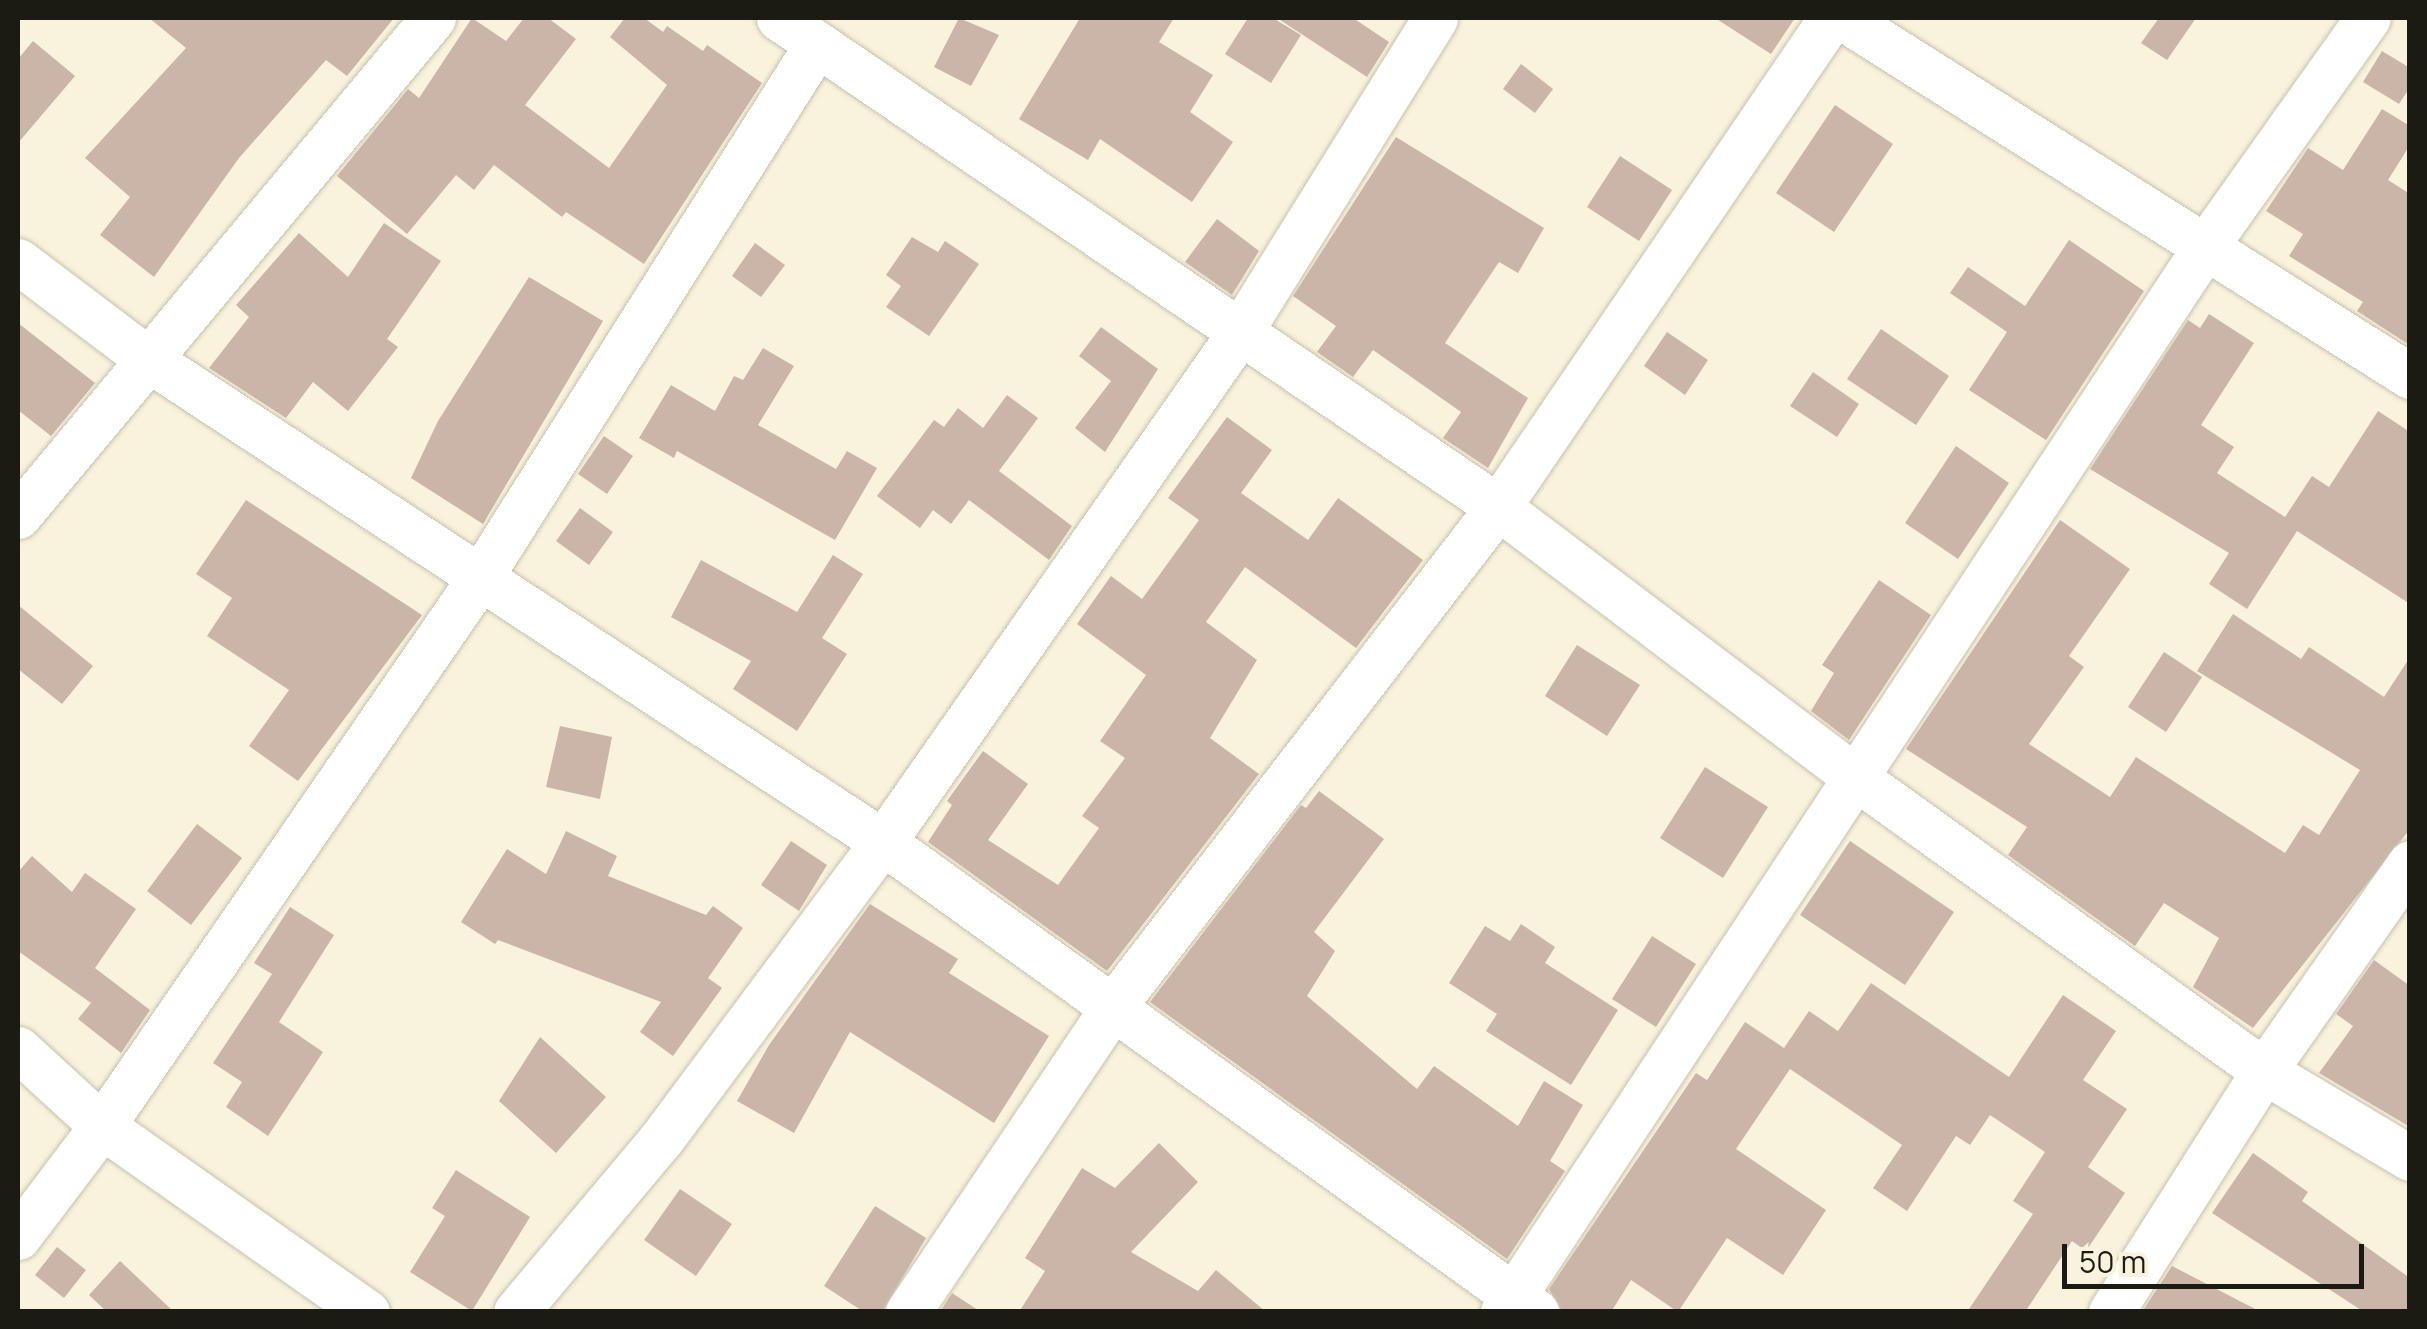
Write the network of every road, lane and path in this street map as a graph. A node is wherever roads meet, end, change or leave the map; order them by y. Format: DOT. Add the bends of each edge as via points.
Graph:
graph roads {
  1 [pos="434,18"];
  2 [pos="779,18"];
  3 [pos="1435,18"];
  4 [pos="1831,18"];
  5 [pos="1843,18"];
  6 [pos="2368,18"];
  7 [pos="816,46"];
  8 [pos="2205,247"];
  9 [pos="18,261"];
  10 [pos="1238,335"];
  11 [pos="145,358"];
  12 [pos="2410,376"];
  13 [pos="1498,508"];
  14 [pos="18,516"];
  15 [pos="479,579"];
  16 [pos="1855,777"];
  17 [pos="884,842"];
  18 [pos="2410,863"];
  19 [pos="1114,1005"];
  20 [pos="18,1049"];
  21 [pos="2264,1071"];
  22 [pos="102,1126"];
  23 [pos="2410,1158"];
  24 [pos="18,1237"];
  25 [pos="1518,1307"];
  26 [pos="366,1312"];
  27 [pos="516,1312"];
  28 [pos="908,1312"];
  29 [pos="2111,1312"];
  1 -- 11 [label="street"];
  2 -- 7 [label="street"];
  3 -- 10 [label="street"];
  4 -- 13 [label="street"];
  5 -- 8 [label="street"];
  6 -- 8 [label="street"];
  7 -- 10 [label="street"];
  7 -- 15 [label="street"];
  8 -- 12 [label="street"];
  8 -- 16 [label="street"];
  9 -- 11 [label="street"];
  10 -- 13 [label="street"];
  10 -- 17 [label="street"];
  11 -- 14 [label="street"];
  11 -- 15 [label="street"];
  13 -- 16 [label="street"];
  13 -- 19 [label="street"];
  15 -- 17 [label="street"];
  15 -- 22 [label="street"];
  16 -- 21 [label="street"];
  16 -- 25 [label="street"];
  17 -- 19 [label="street"];
  17 -- 27 [label="street" via="662,1138"];
  18 -- 21 [label="street"];
  19 -- 25 [label="street"];
  19 -- 28 [label="street"];
  20 -- 22 [label="street"];
  21 -- 23 [label="street"];
  21 -- 29 [label="street"];
  22 -- 24 [label="street"];
  22 -- 26 [label="street"];
}
